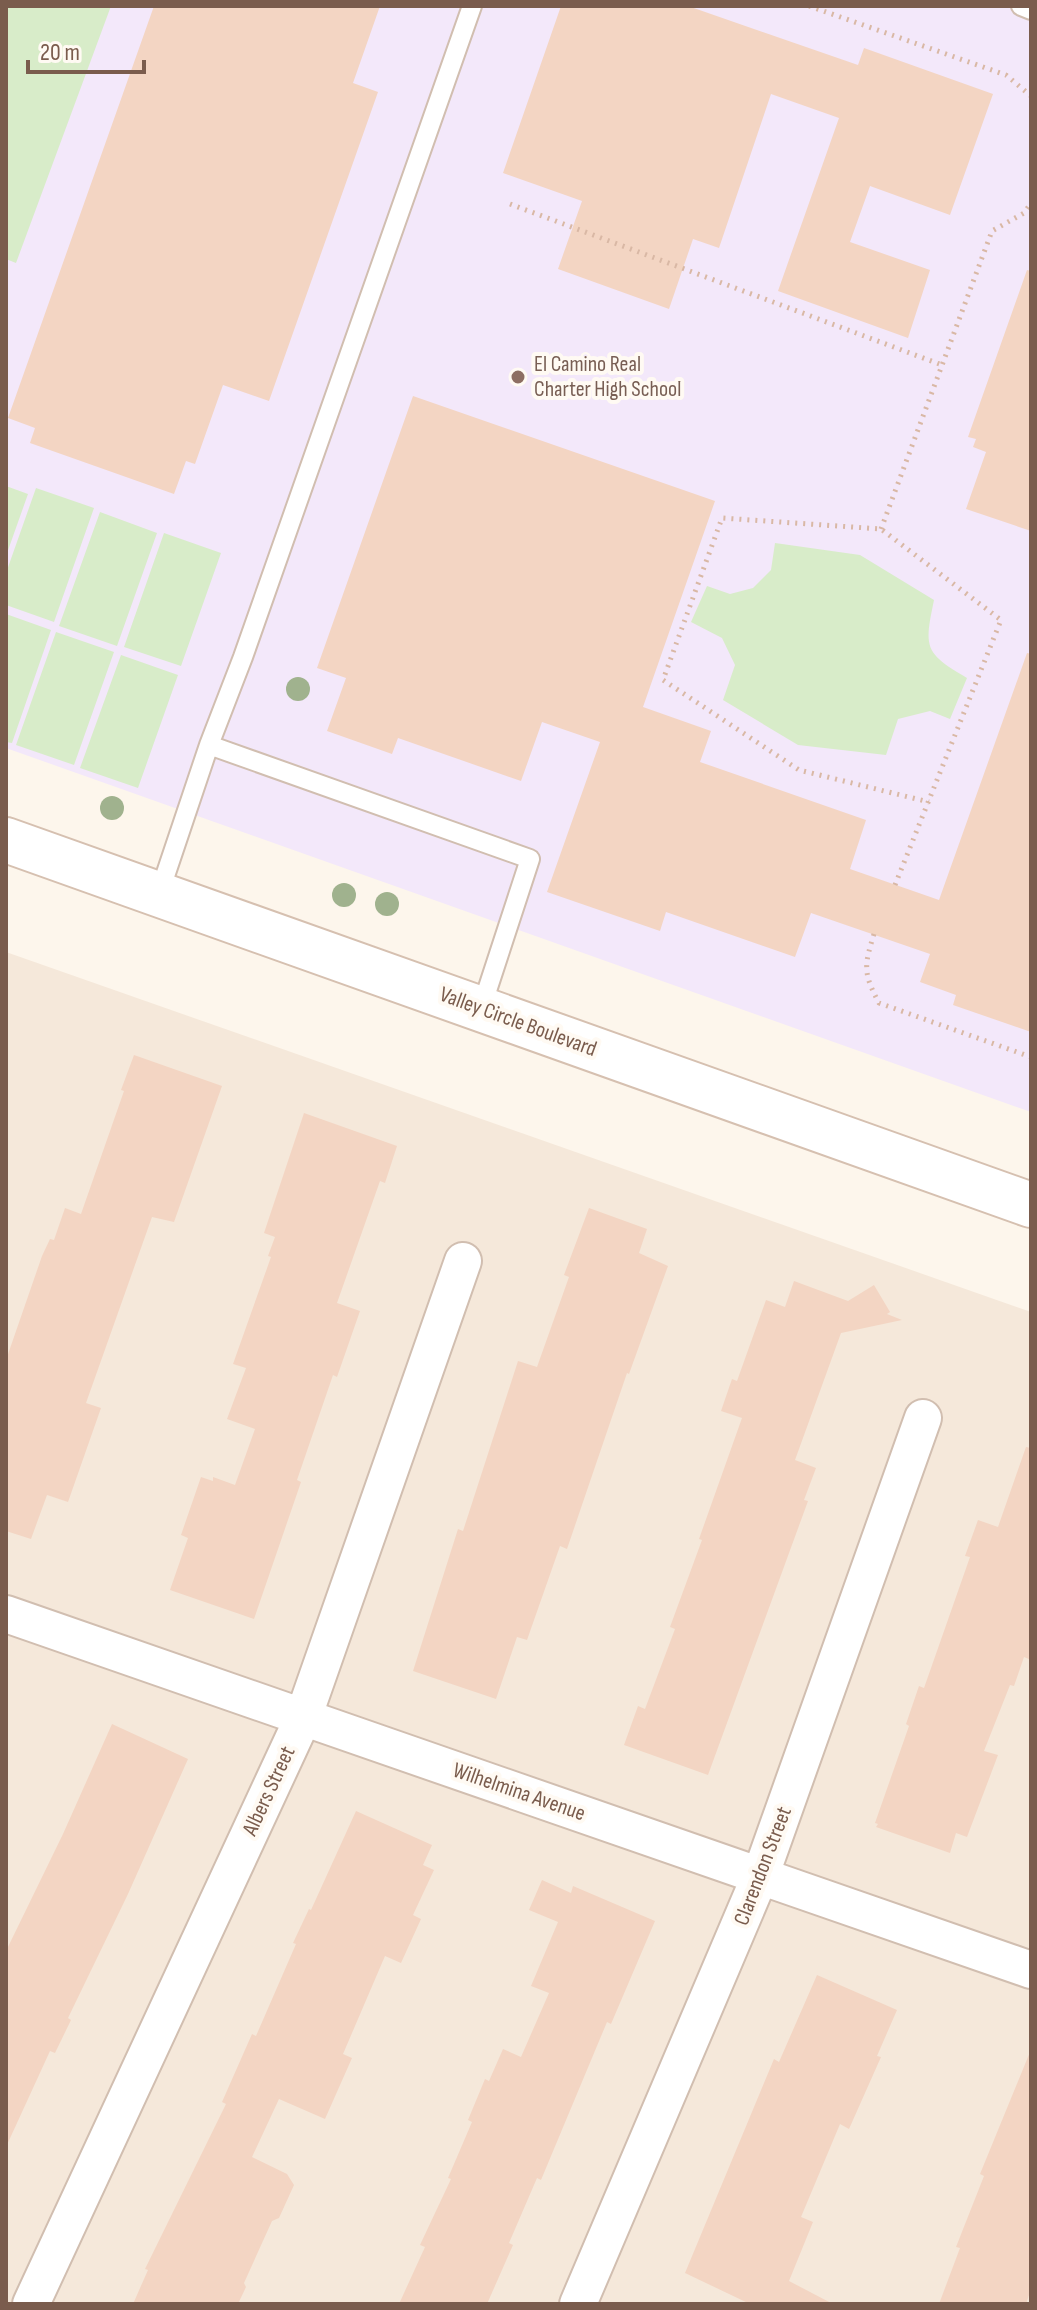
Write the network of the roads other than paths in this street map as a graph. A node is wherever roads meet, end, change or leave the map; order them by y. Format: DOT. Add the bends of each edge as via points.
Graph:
graph roads {
  1 [pos="472,6"];
  2 [pos="1021,6"];
  3 [pos="1031,10"];
  4 [pos="209,745"];
  5 [pos="6,840"];
  6 [pos="159,894"];
  7 [pos="481,1009"];
  8 [pos="1031,1205"];
  9 [pos="463,1261"];
  10 [pos="923,1418"];
  11 [pos="6,1614"];
  12 [pos="303,1718"];
  13 [pos="761,1874"];
  14 [pos="1031,1970"];
  15 [pos="31,2304"];
  16 [pos="578,2304"];
  1 -- 4 [label="lane"];
  2 -- 3 [label="lane"];
  4 -- 6 [label="lane"];
  4 -- 7 [label="lane" via="530,859"];
  5 -- 6 [label="main road, Valley Circle Boulevard"];
  6 -- 7 [label="main road, Valley Circle Boulevard"];
  7 -- 8 [label="main road, Valley Circle Boulevard"];
  9 -- 12 [label="street, Albers Street"];
  10 -- 13 [label="street, Clarendon Street"];
  11 -- 12 [label="street, Wilhelmina Avenue"];
  12 -- 13 [label="street, Wilhelmina Avenue"];
  12 -- 15 [label="street, Albers Street"];
  13 -- 14 [label="street, Wilhelmina Avenue"];
  13 -- 16 [label="street, Clarendon Street"];
}
